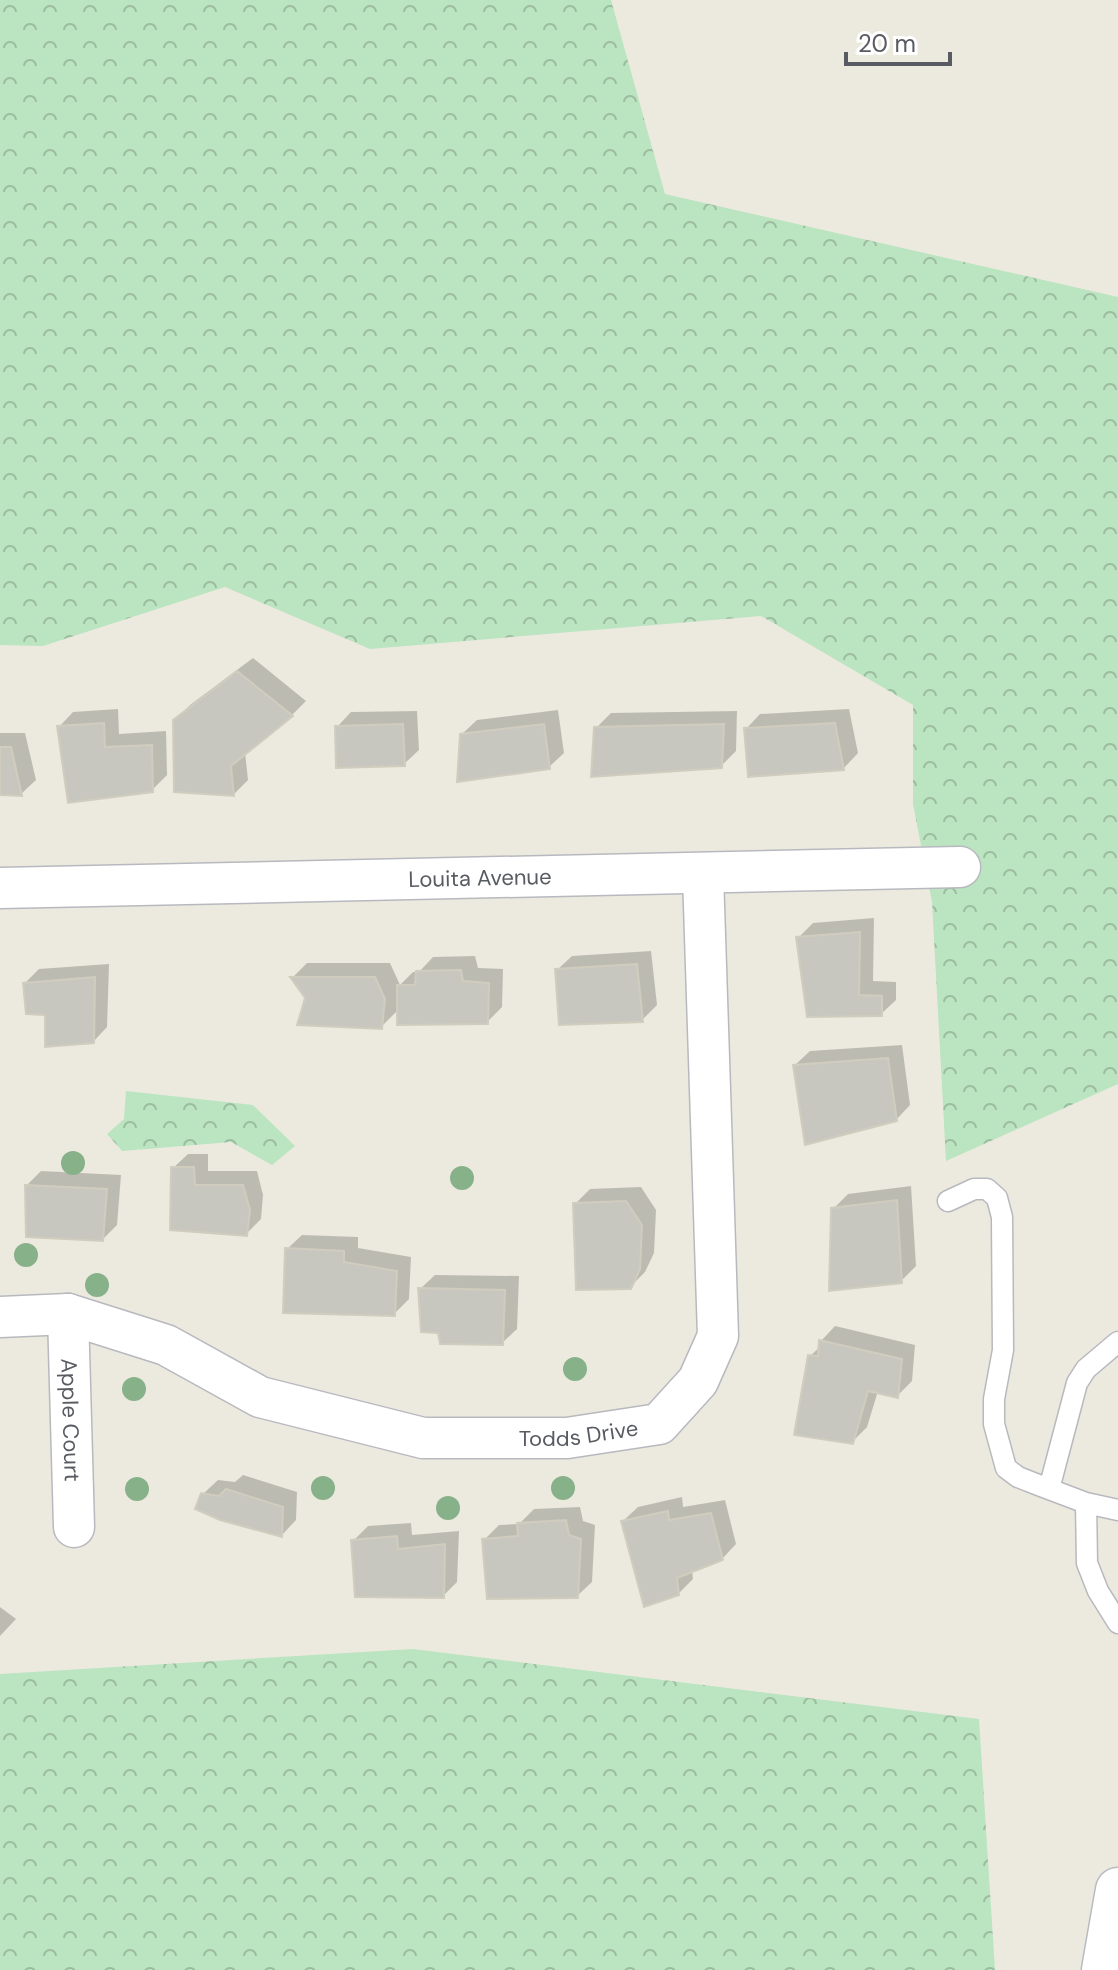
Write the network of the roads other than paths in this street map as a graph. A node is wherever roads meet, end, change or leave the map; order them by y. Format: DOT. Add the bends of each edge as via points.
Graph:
graph roads {
  1 [pos="960,867"];
  2 [pos="703,874"];
  3 [pos="0,888"];
  4 [pos="948,1201"];
  5 [pos="68,1314"];
  6 [pos="0,1317"];
  7 [pos="1118,1342"];
  8 [pos="1049,1489"];
  9 [pos="1086,1503"];
  10 [pos="1118,1510"];
  11 [pos="74,1527"];
  12 [pos="1118,1623"];
  13 [pos="1118,1890"];
  14 [pos="1104,1970"];
  1 -- 2 [label="street, Louita Avenue"];
  2 -- 3 [label="street, Louita Avenue"];
  2 -- 5 [label="street, Todds Drive" via="718,1336 698,1381 659,1424 567,1438 423,1438 260,1397 166,1345"];
  4 -- 8 [label="lane" via="974,1189 987,1189 997,1198 1002,1217 1003,1350 994,1424 1006,1468"];
  5 -- 6 [label="street, Todds Drive"];
  5 -- 11 [label="street, Apple Court"];
  7 -- 8 [label="lane" via="1077,1383"];
  8 -- 9 [label="lane"];
  9 -- 10 [label="lane"];
  9 -- 12 [label="lane" via="1087,1563"];
  13 -- 14 [label="street"];
}
